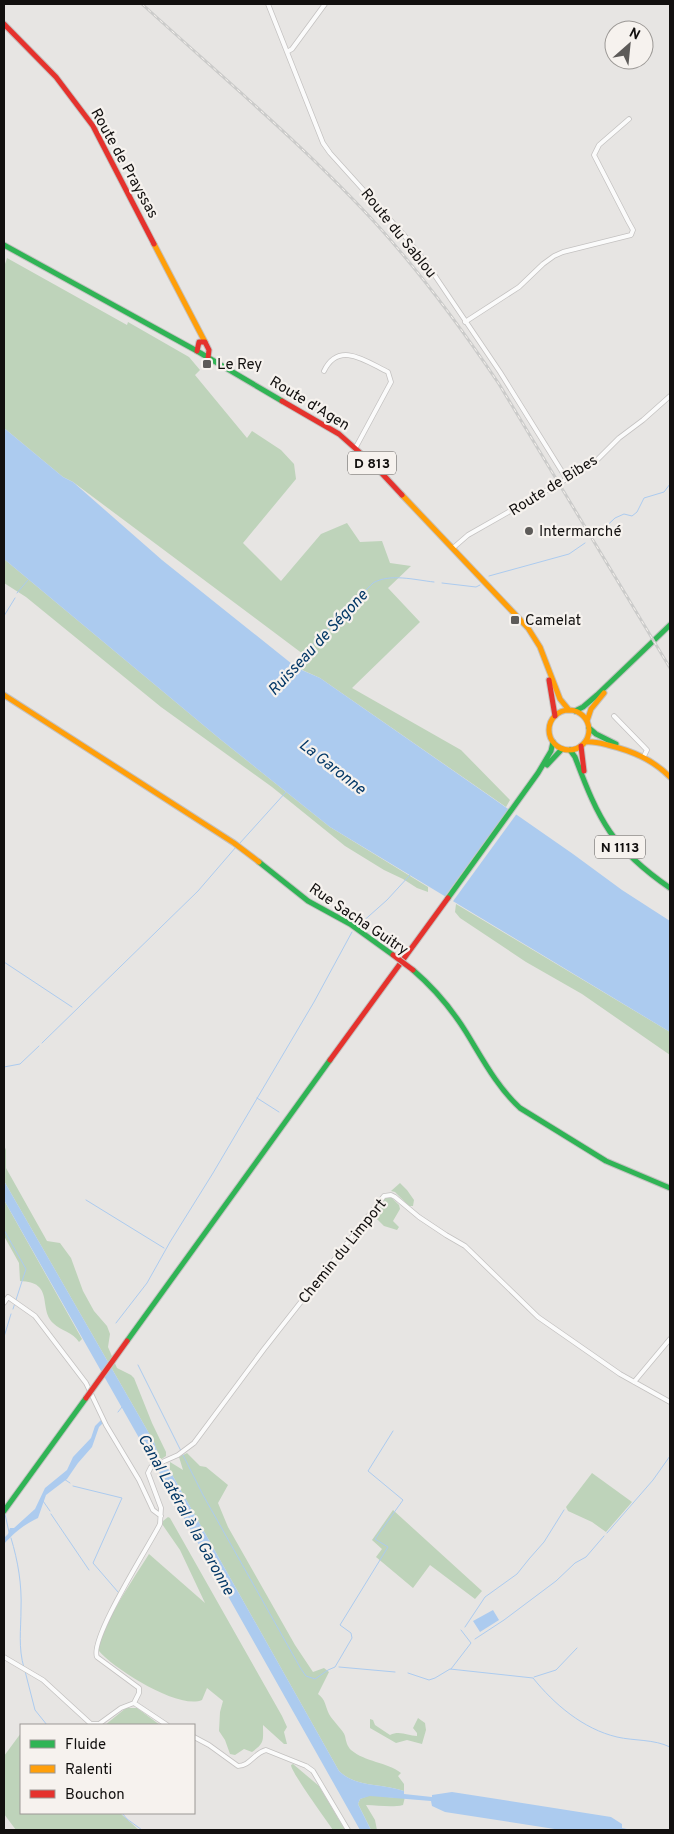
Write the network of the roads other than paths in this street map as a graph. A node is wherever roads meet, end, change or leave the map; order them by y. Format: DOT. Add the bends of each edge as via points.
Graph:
graph roads {
  1 [pos="268,4"];
  2 [pos="326,4"];
  3 [pos="4,24"];
  4 [pos="287,52"];
  5 [pos="629,120"];
  6 [pos="4,245"];
  7 [pos="465,322"];
  8 [pos="202,342"];
  9 [pos="197,351"];
  10 [pos="208,358"];
  11 [pos="324,371"];
  12 [pos="670,396"];
  13 [pos="356,447"];
  14 [pos="566,478"];
  15 [pos="453,548"];
  16 [pos="670,625"];
  17 [pos="544,656"];
  18 [pos="621,672"];
  19 [pos="4,695"];
  20 [pos="572,710"];
  21 [pos="554,716"];
  22 [pos="614,716"];
  23 [pos="587,721"];
  24 [pos="589,728"];
  25 [pos="553,742"];
  26 [pos="583,744"];
  27 [pos="562,749"];
  28 [pos="625,749"];
  29 [pos="570,750"];
  30 [pos="644,756"];
  31 [pos="536,776"];
  32 [pos="670,777"];
  33 [pos="588,790"];
  34 [pos="670,888"];
  35 [pos="670,1188"];
  36 [pos="4,1303"];
  37 [pos="670,1339"];
  38 [pos="634,1382"];
  39 [pos="670,1402"];
  40 [pos="5,1509"];
  41 [pos="161,1516"];
  42 [pos="4,1658"];
  43 [pos="134,1703"];
  44 [pos="166,1724"];
  45 [pos="195,1738"];
  46 [pos="348,1830"];
  1 -- 4 [label="street, Route du Sablou"];
  2 -- 4 [label="street"];
  3 -- 8 [label="main road, Route de Prayssas" via="56,77 92,126 200,332"];
  4 -- 7 [label="street, Route du Sablou" via="323,143 404,235"];
  5 -- 7 [label="street" via="598,145 594,155 628,221 631,235 554,256 519,287"];
  6 -- 9 [label="main road, Route d'Agen / D 813"];
  7 -- 14 [label="street, Route du Sablou"];
  8 -- 9 [label="main road"];
  8 -- 10 [label="main road" via="209,350"];
  9 -- 10 [label="main road, Route d'Agen / D 813"];
  10 -- 13 [label="main road, Route d'Agen / D 813" via="320,421"];
  11 -- 13 [label="street" via="332,359 351,354 388,372 390,382"];
  12 -- 14 [label="street, Route de Bibes" via="595,462"];
  13 -- 15 [label="main road, Route d'Agen / D 813"];
  14 -- 15 [label="street, Route de Bibes" via="468,535"];
  15 -- 17 [label="main road, Route d'Agen / D 813" via="528,628"];
  16 -- 18 [label="main road"];
  17 -- 20 [label="main road, Route d'Agen / D 813" via="558,697"];
  17 -- 21 [label="main road, Route d'Agen / D 813"];
  18 -- 20 [label="main road" via="588,702"];
  18 -- 23 [label="main road" via="594,706"];
  19 -- 35 [label="main road, Rue Sacha Guitry, bridge" via="234,843 308,901 350,924 413,970 450,1007 487,1067 521,1110 597,1156"];
  20 -- 21 [label="main road"];
  20 -- 23 [label="main road"];
  21 -- 25 [label="main road" via="549,730"];
  22 -- 30 [label="street" via="647,750"];
  23 -- 24 [label="main road"];
  24 -- 26 [label="main road"];
  24 -- 28 [label="main road"];
  25 -- 27 [label="main road"];
  25 -- 31 [label="main road"];
  26 -- 28 [label="main road" via="591,741"];
  26 -- 29 [label="main road"];
  26 -- 33 [label="main road, N 1113" via="582,760"];
  27 -- 29 [label="main road"];
  27 -- 31 [label="main road"];
  28 -- 30 [label="main road"];
  29 -- 33 [label="main road, N 1113"];
  30 -- 32 [label="main road"];
  31 -- 40 [label="main road, bridge"];
  33 -- 34 [label="main road, N 1113" via="606,828 622,850"];
  36 -- 41 [label="street" via="10,1299 38,1320 86,1383 153,1510"];
  37 -- 38 [label="street"];
  38 -- 39 [label="street, Chemin du Limport"];
  38 -- 41 [label="street, Chemin du Limport" via="538,1317 465,1246 419,1217 395,1197 387,1195 376,1203 194,1442 178,1455 149,1470"];
  41 -- 43 [label="street" via="157,1530 95,1648 97,1657 139,1688"];
  42 -- 43 [label="street" via="43,1680 91,1724 100,1724 121,1708"];
  43 -- 44 [label="street"];
  45 -- 46 [label="street" via="238,1766 246,1765 266,1750 306,1766 316,1775"];
}
